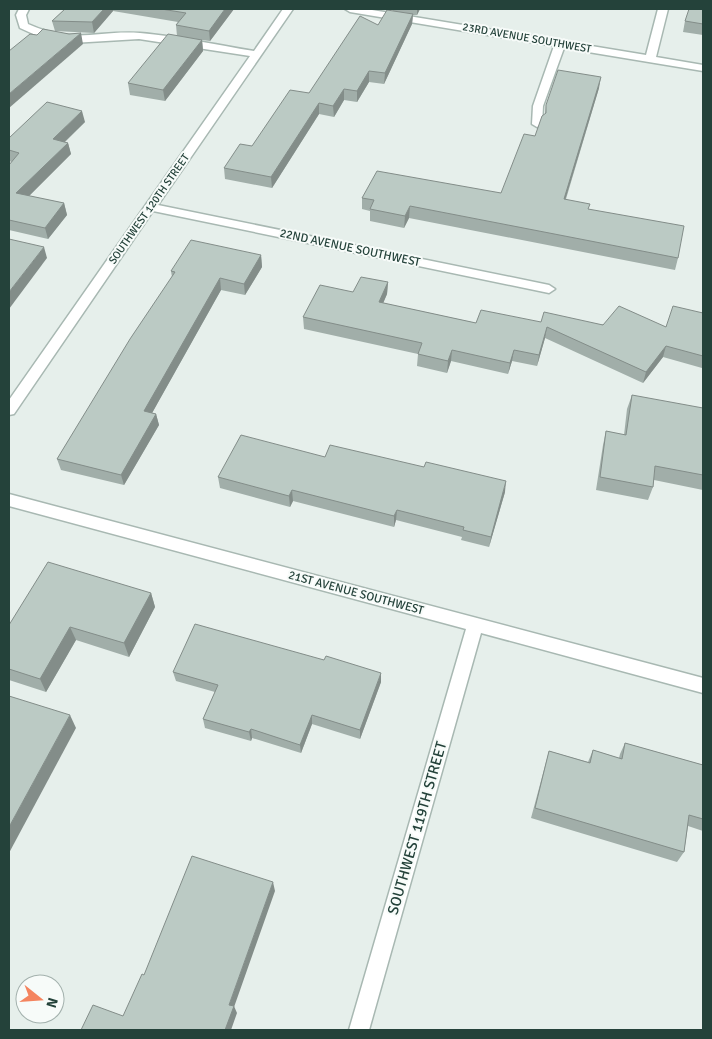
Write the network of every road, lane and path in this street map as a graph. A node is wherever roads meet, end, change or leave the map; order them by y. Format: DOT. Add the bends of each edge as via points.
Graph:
graph roads {
  1 [pos="24,9"];
  2 [pos="288,9"];
  3 [pos="350,9"];
  4 [pos="663,9"];
  5 [pos="560,44"];
  6 [pos="257,54"];
  7 [pos="650,59"];
  8 [pos="703,68"];
  9 [pos="537,124"];
  10 [pos="151,207"];
  11 [pos="549,289"];
  12 [pos="9,410"];
  13 [pos="9,500"];
  14 [pos="476,625"];
  15 [pos="703,686"];
  16 [pos="359,1030"];
  1 -- 6 [label="street" via="20,15 23,26 43,35 72,40 139,36"];
  2 -- 6 [label="street, SOUTHWEST 120TH STREET"];
  3 -- 5 [label="street, 23RD AVENUE SOUTHWEST"];
  4 -- 7 [label="street"];
  5 -- 7 [label="street, 23RD AVENUE SOUTHWEST"];
  5 -- 9 [label="street" via="538,106"];
  6 -- 10 [label="street, SOUTHWEST 120TH STREET"];
  7 -- 8 [label="street, 23RD AVENUE SOUTHWEST"];
  10 -- 11 [label="street, 22ND AVENUE SOUTHWEST"];
  10 -- 12 [label="street, SOUTHWEST 120TH STREET"];
  13 -- 14 [label="street, 21ST AVENUE SOUTHWEST"];
  14 -- 15 [label="street, 21ST AVENUE SOUTHWEST"];
  14 -- 16 [label="street, SOUTHWEST 119TH STREET"];
}
